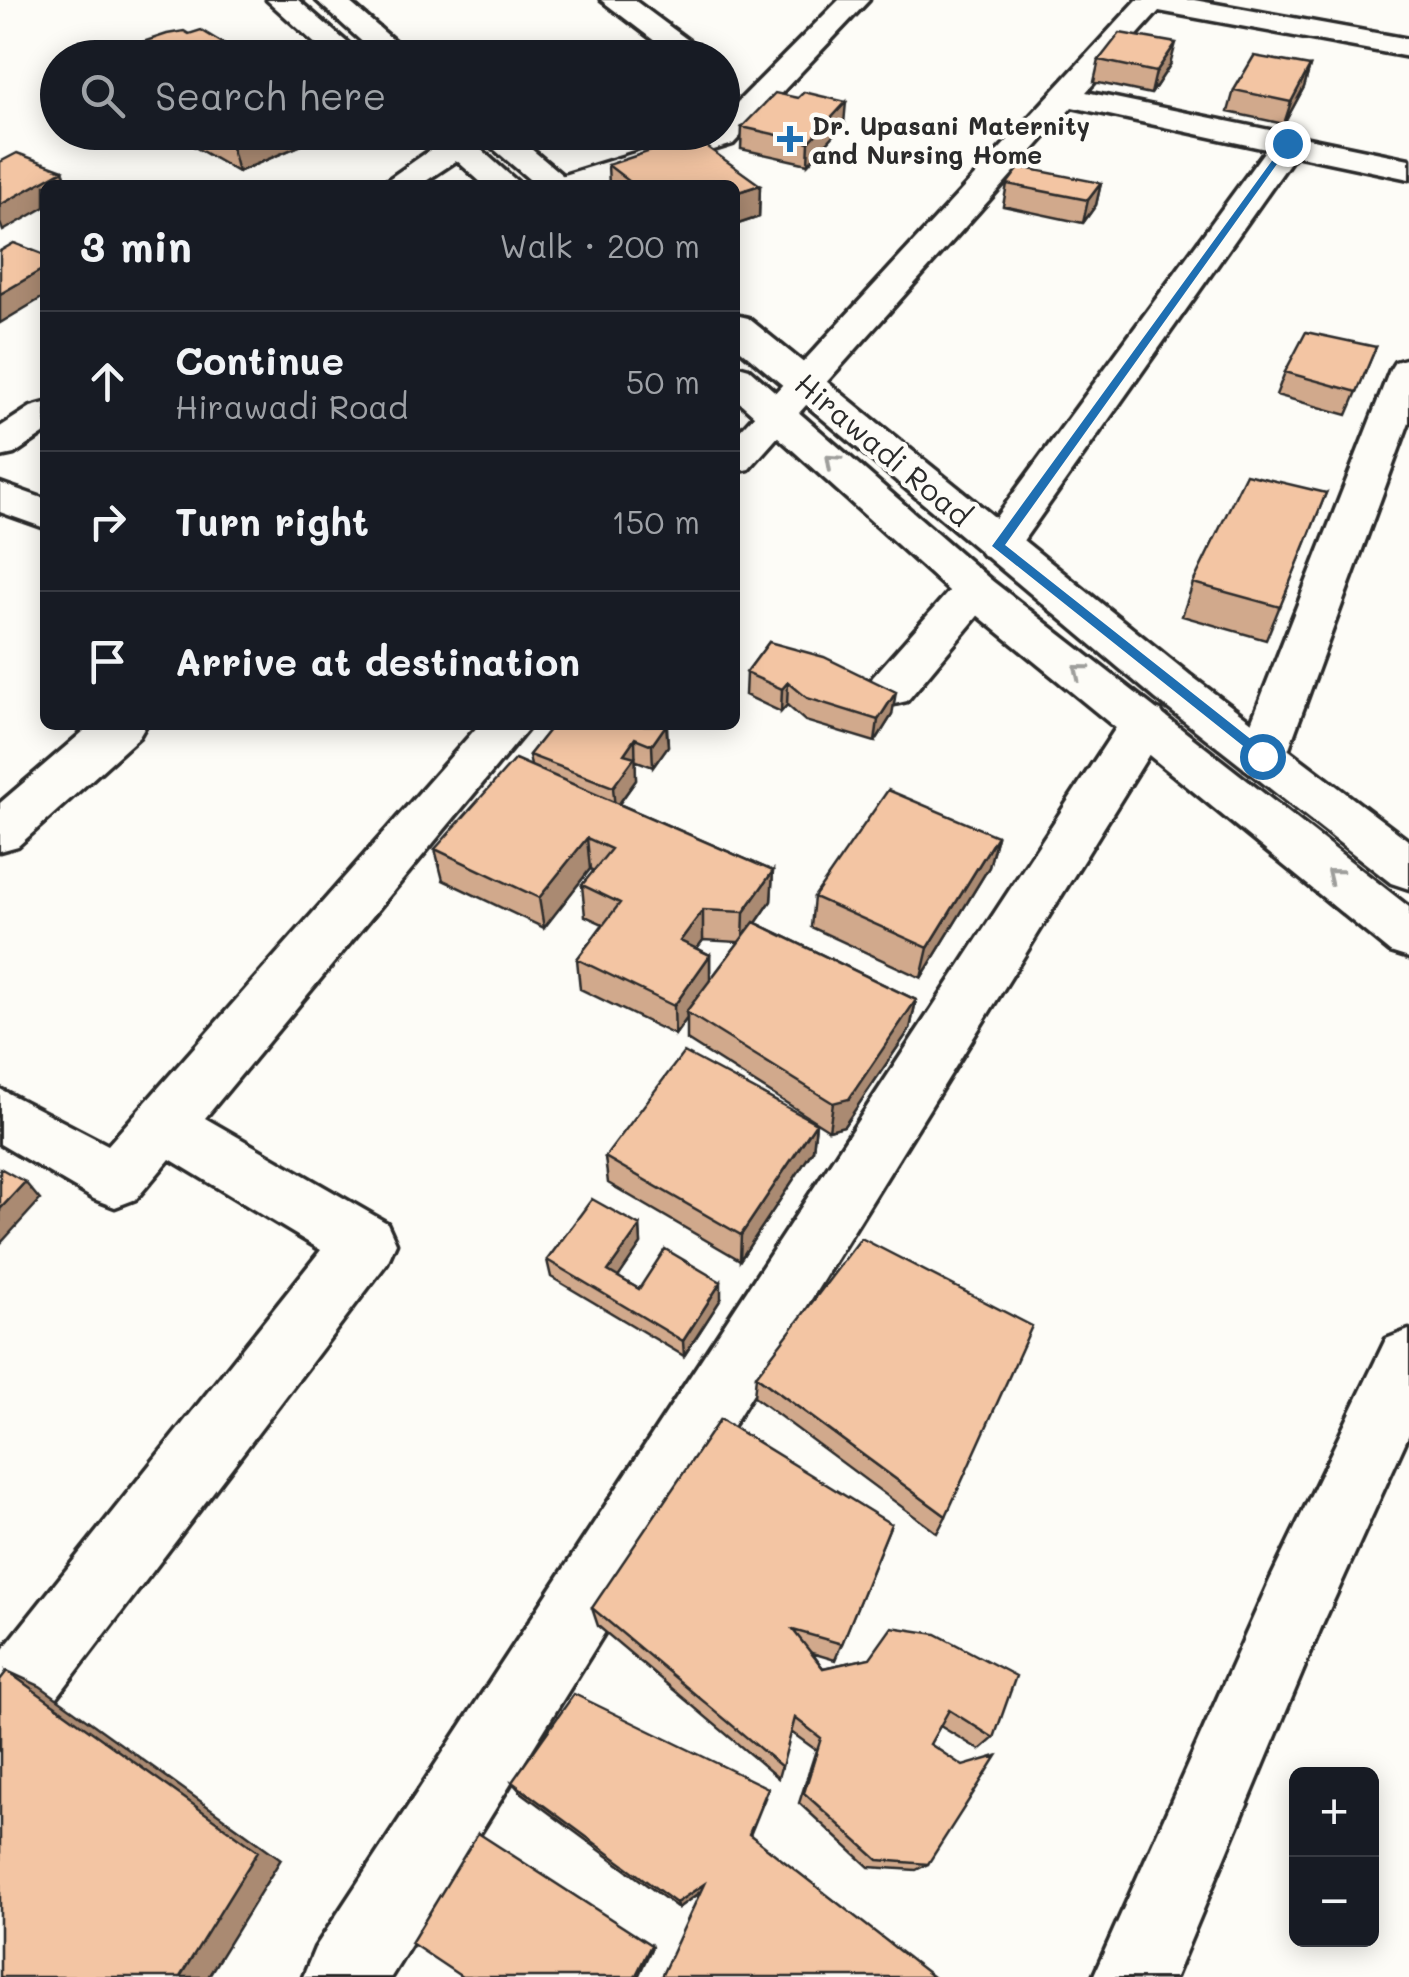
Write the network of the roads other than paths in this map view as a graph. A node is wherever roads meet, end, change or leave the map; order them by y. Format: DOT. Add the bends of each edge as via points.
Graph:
graph roads {
  1 [pos="282,0"];
  2 [pos="330,0"];
  3 [pos="615,0"];
  4 [pos="855,0"];
  5 [pos="1153,0"];
  6 [pos="329,40"];
  7 [pos="378,40"];
  8 [pos="672,40"];
  9 [pos="1409,48"];
  10 [pos="1067,97"];
  11 [pos="740,102"];
  12 [pos="1287,143"];
  13 [pos="437,150"];
  14 [pos="462,150"];
  15 [pos="513,150"];
  16 [pos="680,150"];
  17 [pos="1409,169"];
  18 [pos="404,180"];
  19 [pos="498,180"];
  20 [pos="552,180"];
  21 [pos="582,180"];
  22 [pos="740,332"];
  23 [pos="1409,370"];
  24 [pos="740,379"];
  25 [pos="790,396"];
  26 [pos="40,418"];
  27 [pos="0,444"];
  28 [pos="740,454"];
  29 [pos="0,496"];
  30 [pos="40,514"];
  31 [pos="998,546"];
  32 [pos="975,590"];
  33 [pos="890,689"];
  34 [pos="1144,723"];
  35 [pos="116,730"];
  36 [pos="504,730"];
  37 [pos="1262,756"];
  38 [pos="0,832"];
  39 [pos="1409,870"];
  40 [pos="1409,937"];
  41 [pos="0,1114"];
  42 [pos="164,1125"];
  43 [pos="1409,1360"];
  44 [pos="0,1712"];
  45 [pos="344,1977"];
  46 [pos="1134,1977"];
  1 -- 6 [label="street"];
  2 -- 7 [label="street"];
  3 -- 8 [label="street"];
  4 -- 11 [label="street"];
  5 -- 9 [label="street"];
  5 -- 10 [label="street"];
  10 -- 12 [label="street"];
  10 -- 25 [label="street"];
  12 -- 17 [label="street"];
  12 -- 31 [label="street"];
  13 -- 18 [label="street"];
  14 -- 19 [label="street"];
  15 -- 20 [label="street"];
  16 -- 21 [label="street"];
  22 -- 25 [label="street, Hirawadi Road"];
  23 -- 37 [label="street"];
  24 -- 25 [label="street"];
  25 -- 28 [label="street"];
  25 -- 31 [label="street, Hirawadi Road"];
  32 -- 25 [label="street, one-way"];
  26 -- 27 [label="street"];
  29 -- 30 [label="street"];
  31 -- 37 [label="street, Hirawadi Road"];
  32 -- 33 [label="street"];
  34 -- 32 [label="street, one-way"];
  40 -- 34 [label="street, one-way"];
  34 -- 45 [label="street"];
  35 -- 38 [label="street"];
  36 -- 42 [label="street"];
  37 -- 39 [label="street, Hirawadi Road"];
  41 -- 42 [label="street" via="115,1180"];
  42 -- 44 [label="street" via="365,1243"];
  43 -- 46 [label="street"];
}
